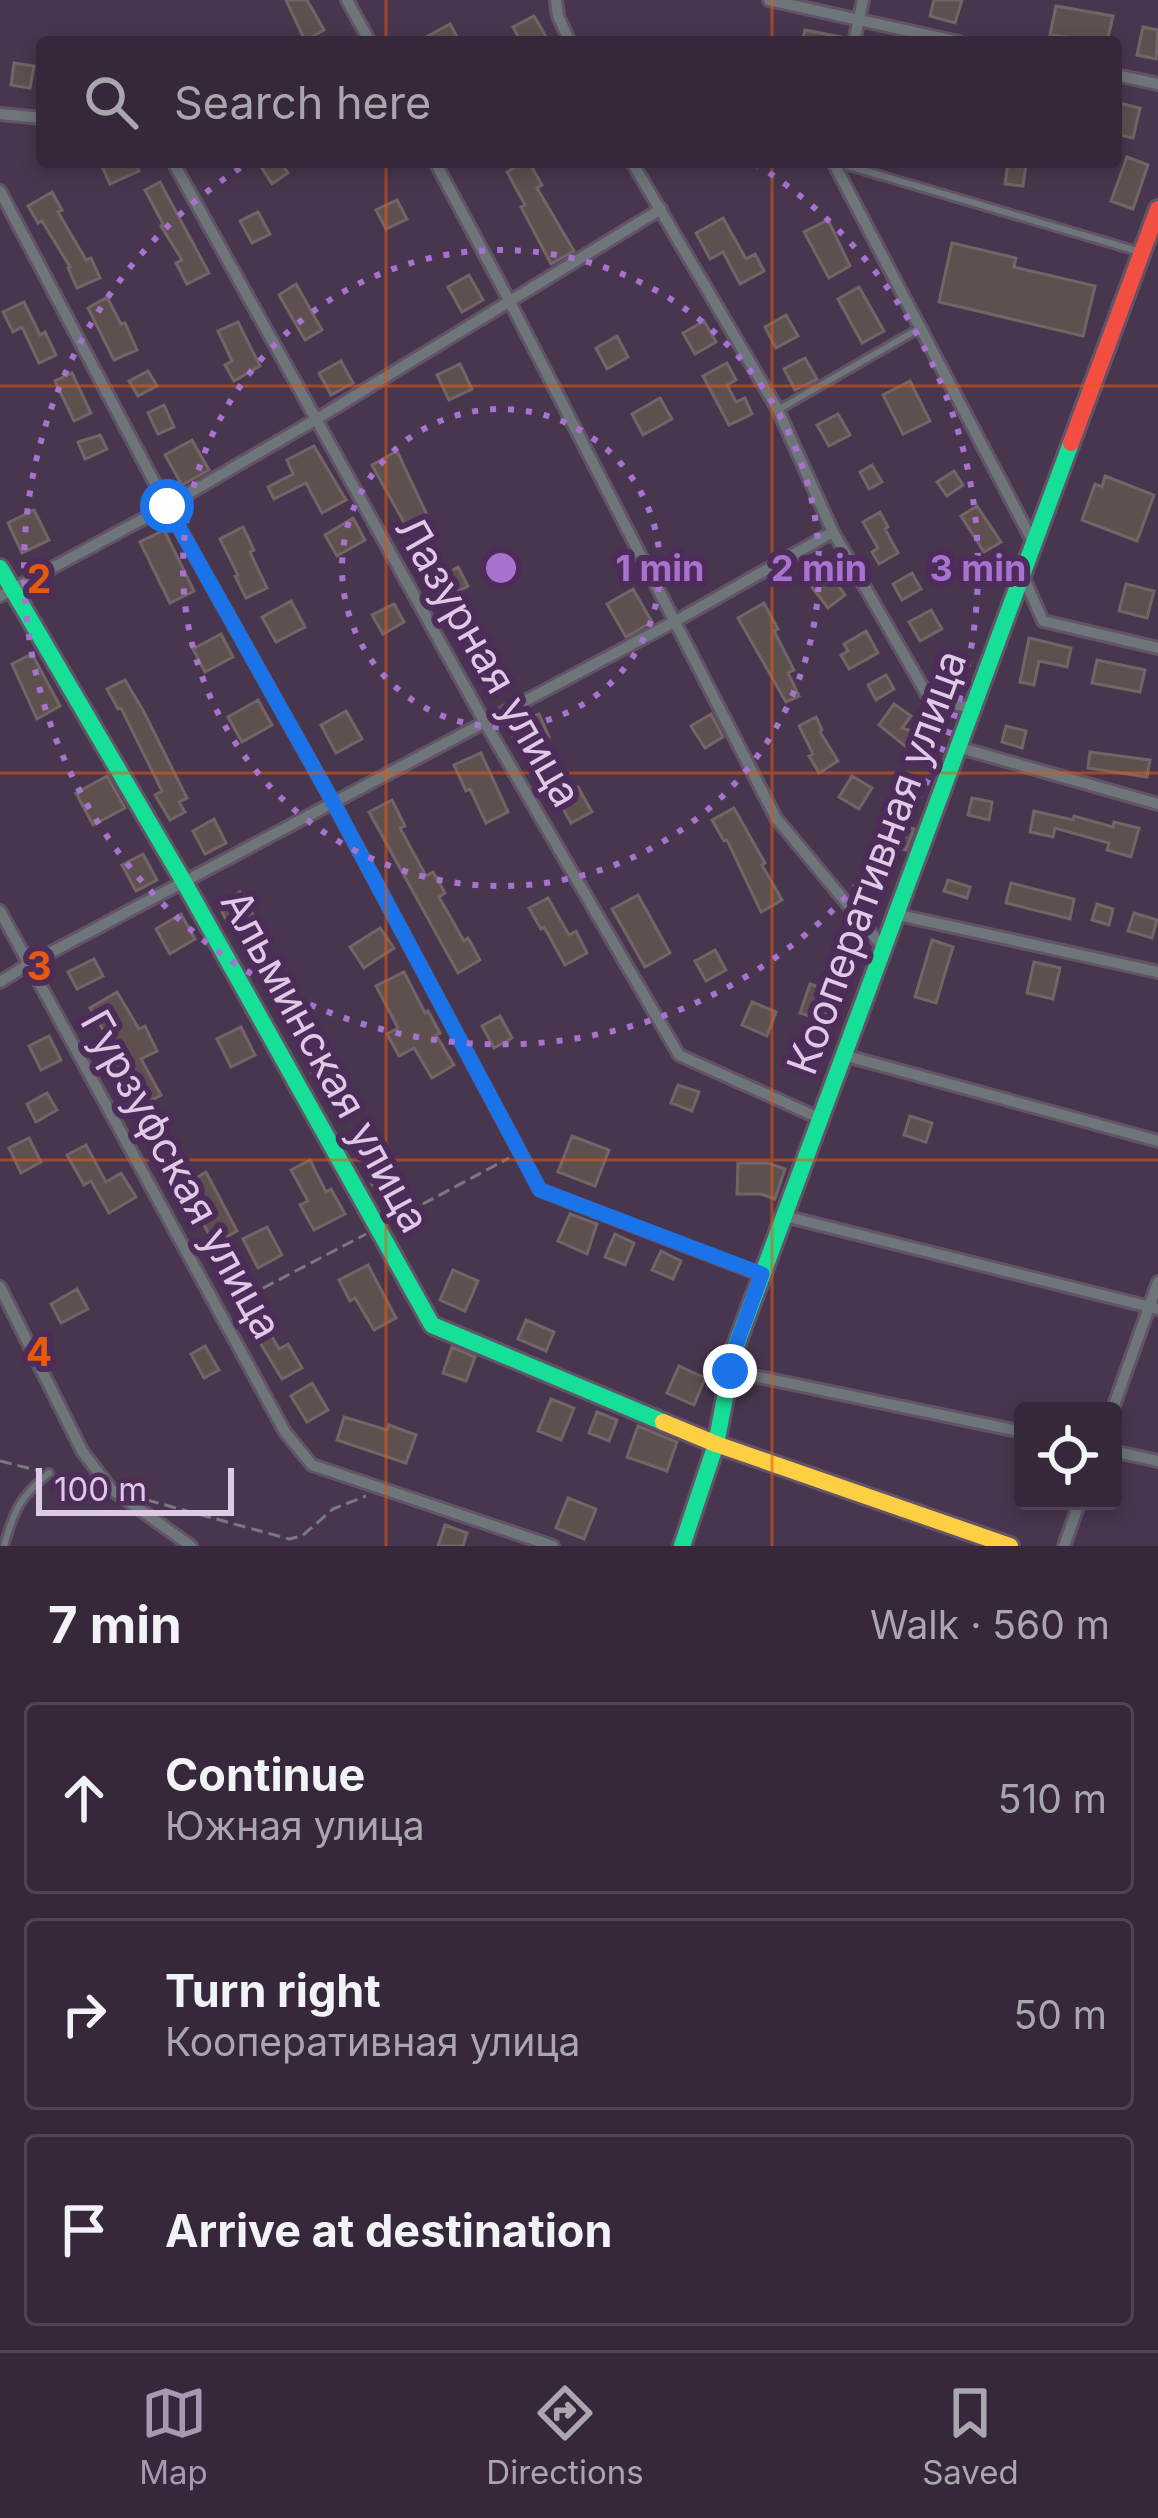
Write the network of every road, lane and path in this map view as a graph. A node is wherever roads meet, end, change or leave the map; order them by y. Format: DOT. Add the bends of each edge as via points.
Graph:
graph roads {
  1 [pos="347,0"];
  2 [pos="556,0"];
  3 [pos="769,0"];
  4 [pos="862,0"];
  5 [pos="857,20"];
  6 [pos="367,36"];
  7 [pos="568,36"];
  8 [pos="855,36"];
  9 [pos="931,36"];
  10 [pos="1122,76"];
  11 [pos="1158,84"];
  12 [pos="0,114"];
  13 [pos="36,117"];
  14 [pos="176,168"];
  15 [pos="438,168"];
  16 [pos="636,168"];
  17 [pos="837,168"];
  18 [pos="854,168"];
  19 [pos="0,191"];
  20 [pos="661,209"];
  21 [pos="1158,209"];
  22 [pos="1142,253"];
  23 [pos="510,302"];
  24 [pos="920,328"];
  25 [pos="778,410"];
  26 [pos="315,420"];
  27 [pos="167,506"];
  28 [pos="833,532"];
  29 [pos="1033,542"];
  30 [pos="0,568"];
  31 [pos="1022,572"];
  32 [pos="6,593"];
  33 [pos="674,622"];
  34 [pos="1158,648"];
  35 [pos="971,708"];
  36 [pos="484,721"];
  37 [pos="957,747"];
  38 [pos="333,802"];
  39 [pos="1158,804"];
  40 [pos="184,882"];
  41 [pos="0,911"];
  42 [pos="894,914"];
  43 [pos="882,946"];
  44 [pos="29,964"];
  45 [pos="1158,972"];
  46 [pos="0,982"];
  47 [pos="843,1055"];
  48 [pos="819,1118"];
  49 [pos="1158,1141"];
  50 [pos="784,1216"];
  51 [pos="762,1274"];
  52 [pos="1158,1282"];
  53 [pos="0,1287"];
  54 [pos="1154,1308"];
  55 [pos="730,1371"];
  56 [pos="1116,1402"];
  57 [pos="1014,1430"];
  58 [pos="716,1444"];
  59 [pos="1122,1453"];
  60 [pos="0,1461"];
  61 [pos="1158,1461"];
  62 [pos="49,1473"];
  63 [pos="384,1489"];
  64 [pos="111,1490"];
  65 [pos="1077,1510"];
  66 [pos="4,1546"];
  67 [pos="191,1546"];
  68 [pos="553,1546"];
  69 [pos="682,1546"];
  70 [pos="1010,1546"];
  71 [pos="1064,1546"];
  1 -- 6 [label="street"];
  2 -- 7 [label="street"];
  3 -- 5 [label="street"];
  4 -- 5 [label="street"];
  5 -- 8 [label="street"];
  5 -- 9 [label="street"];
  10 -- 11 [label="street"];
  12 -- 13 [label="street"];
  14 -- 26 [label="street, Лазурная улица"];
  15 -- 23 [label="street"];
  16 -- 20 [label="street"];
  17 -- 24 [label="street"];
  18 -- 22 [label="lane"];
  19 -- 27 [label="street"];
  20 -- 23 [label="street"];
  20 -- 25 [label="street"];
  21 -- 22 [label="street, Кооперативная улица"];
  22 -- 29 [label="street, Кооперативная улица"];
  23 -- 26 [label="street"];
  23 -- 33 [label="street"];
  24 -- 25 [label="lane"];
  24 -- 29 [label="street"];
  25 -- 28 [label="street"];
  26 -- 27 [label="street"];
  26 -- 36 [label="street, Лазурная улица"];
  27 -- 32 [label="street"];
  27 -- 38 [label="street"];
  28 -- 33 [label="street"];
  28 -- 35 [label="street" via="929,698"];
  29 -- 31 [label="street, Кооперативная улица"];
  30 -- 32 [label="street, Альминская улица"];
  31 -- 34 [label="street" via="1043,621"];
  31 -- 35 [label="street, Кооперативная улица"];
  32 -- 40 [label="street, Альминская улица"];
  33 -- 36 [label="street"];
  33 -- 43 [label="street" via="776,818"];
  35 -- 37 [label="street, Кооперативная улица"];
  36 -- 38 [label="street"];
  36 -- 48 [label="street, Лазурная улица" via="679,1055"];
  37 -- 39 [label="street"];
  37 -- 42 [label="street, Кооперативная улица"];
  38 -- 40 [label="street"];
  38 -- 51 [label="street" via="540,1190"];
  40 -- 44 [label="street"];
  40 -- 58 [label="street, Альминская улица" via="432,1324"];
  41 -- 44 [label="street, Гурзуфская улица"];
  42 -- 43 [label="street, Кооперативная улица"];
  42 -- 45 [label="street"];
  43 -- 47 [label="street, Кооперативная улица"];
  44 -- 46 [label="street"];
  44 -- 63 [label="street, Гурзуфская улица" via="285,1432 312,1465"];
  47 -- 48 [label="street, Кооперативная улица"];
  47 -- 49 [label="street"];
  48 -- 50 [label="street, Кооперативная улица"];
  50 -- 51 [label="street, Кооперативная улица"];
  50 -- 54 [label="street"];
  51 -- 55 [label="street, Кооперативная улица"];
  52 -- 54 [label="street"];
  53 -- 64 [label="street" via="82,1451"];
  54 -- 56 [label="street"];
  55 -- 57 [label="street"];
  55 -- 58 [label="street, Кооперативная улица"];
  58 -- 69 [label="street, Кооперативная улица"];
  58 -- 70 [label="street, Альминская улица"];
  59 -- 61 [label="street"];
  60 -- 62 [label="path"];
  62 -- 64 [label="path"];
  62 -- 66 [label="lane" via="19,1503"];
  63 -- 64 [label="path" via="333,1509 289,1539"];
  63 -- 68 [label="street"];
  64 -- 67 [label="street"];
  65 -- 71 [label="street"];
}
